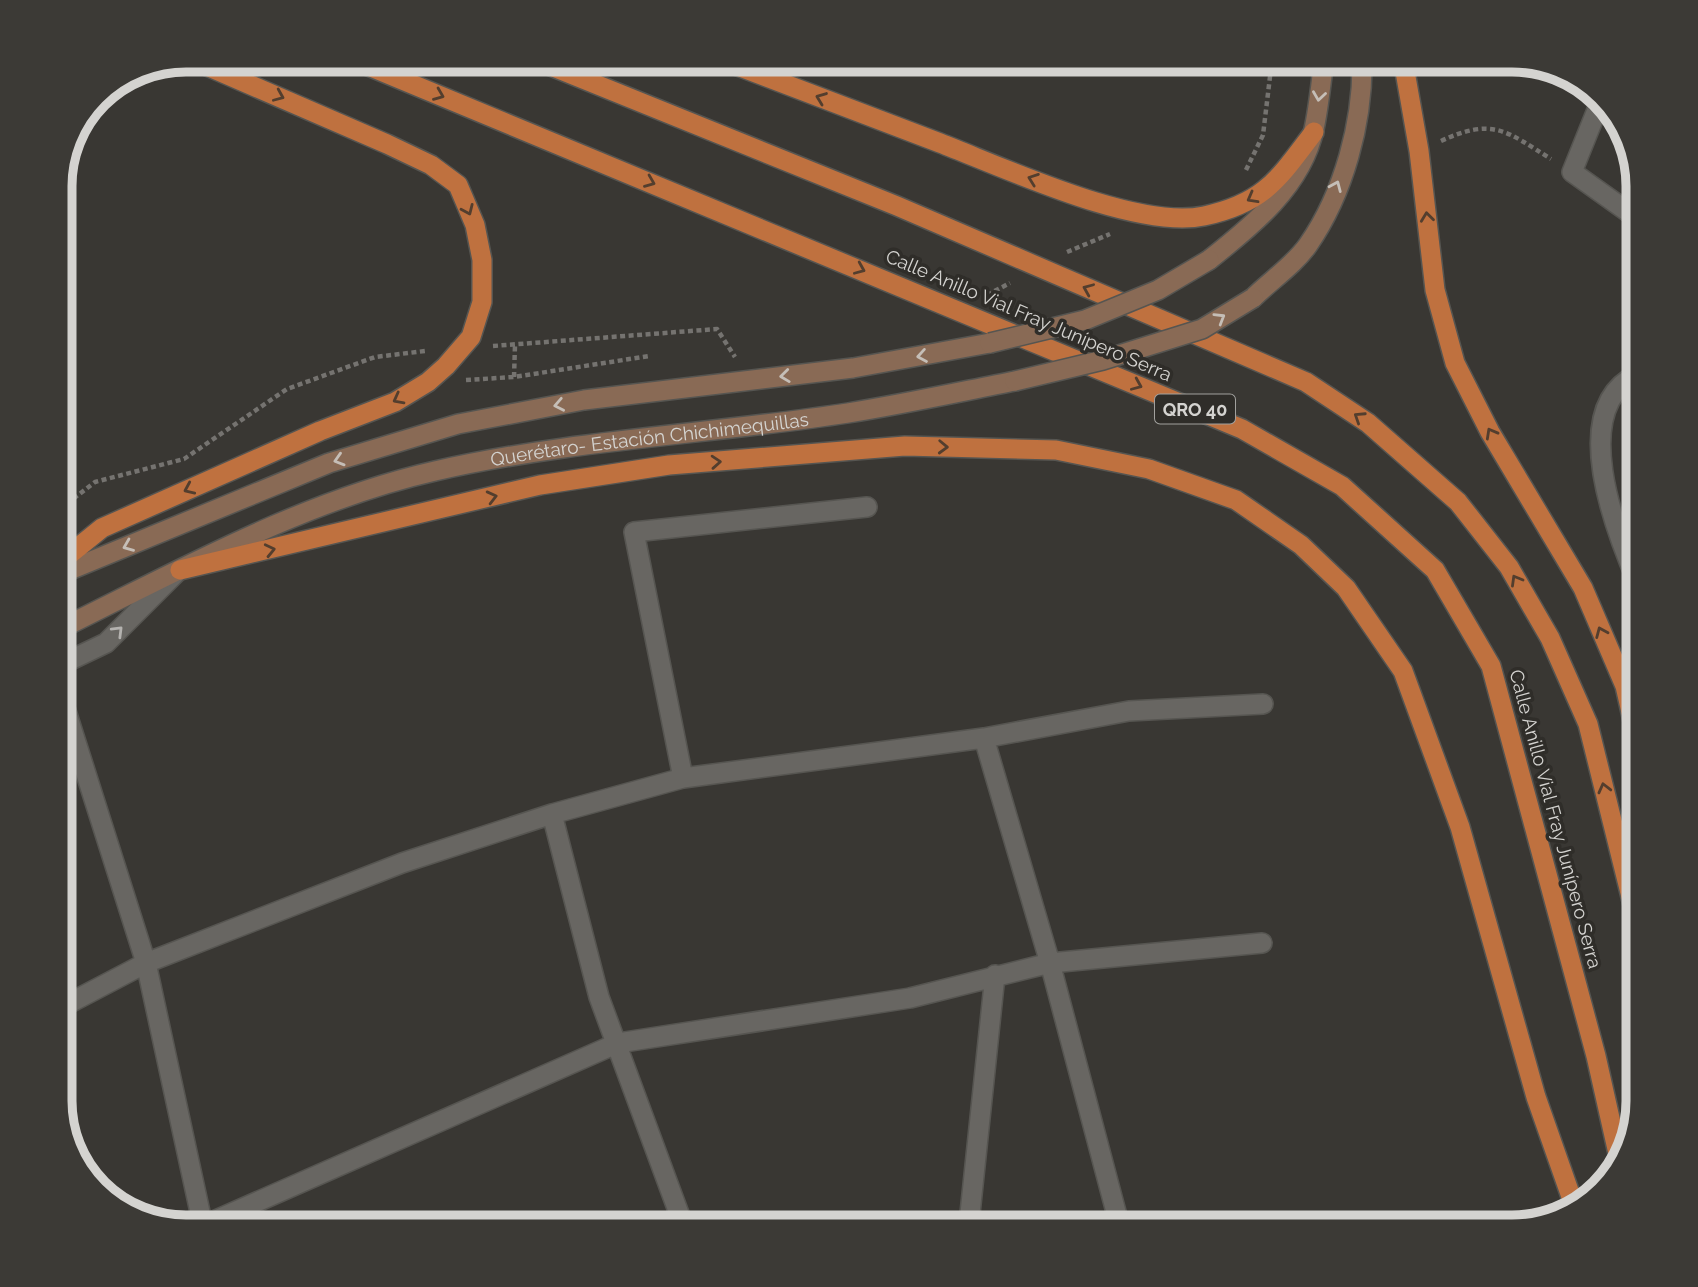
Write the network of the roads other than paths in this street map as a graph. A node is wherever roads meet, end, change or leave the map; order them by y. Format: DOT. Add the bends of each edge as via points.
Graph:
graph roads {
  1 [pos="221,72"];
  2 [pos="383,72"];
  3 [pos="566,72"];
  4 [pos="754,72"];
  5 [pos="1322,72"];
  6 [pos="1362,72"];
  7 [pos="1405,72"];
  8 [pos="1597,110"];
  9 [pos="1314,132"];
  10 [pos="1626,210"];
  11 [pos="1626,380"];
  12 [pos="867,507"];
  13 [pos="72,552"];
  14 [pos="1626,555"];
  15 [pos="72,569"];
  16 [pos="180,570"];
  17 [pos="72,623"];
  18 [pos="72,659"];
  19 [pos="1626,673"];
  20 [pos="1263,704"];
  21 [pos="72,730"];
  22 [pos="984,738"];
  23 [pos="683,778"];
  24 [pos="552,814"];
  25 [pos="1626,874"];
  26 [pos="1262,943"];
  27 [pos="146,963"];
  28 [pos="1050,963"];
  29 [pos="995,975"];
  30 [pos="72,1002"];
  31 [pos="618,1042"];
  32 [pos="1616,1146"];
  33 [pos="1571,1198"];
  34 [pos="199,1215"];
  35 [pos="229,1215"];
  36 [pos="680,1215"];
  37 [pos="970,1215"];
  38 [pos="1117,1215"];
  1 -- 13 [label="highway, one-way" via="387,144 431,165 458,185 475,225 482,260 482,302 471,337 428,382 395,402 102,528"];
  2 -- 32 [label="highway, Calle Anillo Vial Fray Junípero Serra / QRO 40, one-way" via="1242,429 1342,486 1435,570 1491,666"];
  25 -- 3 [label="highway, one-way" via="1588,724 1550,638 1508,567 1458,502 1368,423 1306,382 897,206"];
  9 -- 4 [label="highway, one-way" via="1283,173 1254,200 1202,216 1155,216 1103,203"];
  5 -- 9 [label="main road, one-way"];
  16 -- 6 [label="main road, Querétaro- Estación Chichimequillas, one-way, bridge" via="344,499 434,471 588,445 848,413 1015,381 1202,329 1253,298 1306,247 1348,158 1363,91"];
  19 -- 7 [label="highway, one-way" via="1455,363 1436,290"];
  8 -- 10 [label="street" via="1572,172"];
  9 -- 15 [label="main road, one-way, bridge" via="1282,193 1249,228 1209,260 1158,290 1085,320 853,368 584,400 458,424 329,463"];
  11 -- 14 [label="street" via="1619,384 1603,416 1601,459 1615,531"];
  12 -- 23 [label="street" via="634,532"];
  16 -- 17 [label="main road, Querétaro- Estación Chichimequillas"];
  18 -- 16 [label="street, one-way" via="106,643"];
  16 -- 33 [label="highway, one-way" via="540,485 669,465 905,446 1056,450 1149,469 1236,500 1301,545 1346,589 1403,670 1460,827 1536,1097"];
  20 -- 22 [label="street" via="1129,711"];
  21 -- 27 [label="street"];
  22 -- 23 [label="street"];
  22 -- 28 [label="street"];
  23 -- 24 [label="street"];
  24 -- 27 [label="street" via="402,863"];
  24 -- 31 [label="street" via="599,997"];
  26 -- 28 [label="street"];
  27 -- 30 [label="street"];
  27 -- 34 [label="street"];
  28 -- 29 [label="street"];
  28 -- 38 [label="street"];
  29 -- 31 [label="street" via="910,998"];
  29 -- 37 [label="street"];
  31 -- 35 [label="street"];
  31 -- 36 [label="street"];
}
